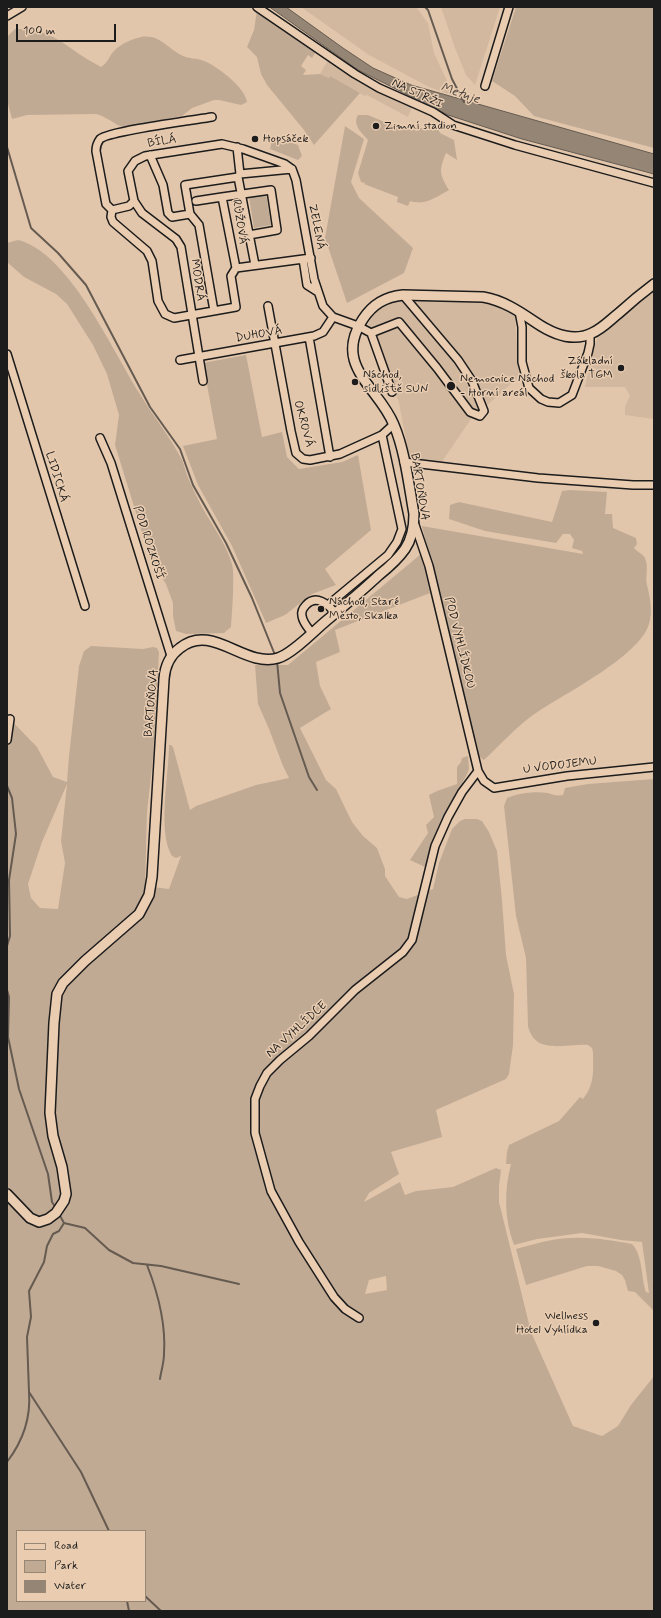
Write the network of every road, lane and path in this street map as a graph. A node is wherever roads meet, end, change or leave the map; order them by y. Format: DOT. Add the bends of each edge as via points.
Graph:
graph roads {
  1 [pos="22,7"];
  2 [pos="257,7"];
  3 [pos="509,7"];
  4 [pos="7,16"];
  5 [pos="485,86"];
  6 [pos="212,117"];
  7 [pos="237,147"];
  8 [pos="150,155"];
  9 [pos="292,169"];
  10 [pos="239,175"];
  11 [pos="654,183"];
  12 [pos="241,194"];
  13 [pos="222,197"];
  14 [pos="134,201"];
  15 [pos="196,201"];
  16 [pos="112,210"];
  17 [pos="190,214"];
  18 [pos="249,235"];
  19 [pos="311,258"];
  20 [pos="303,259"];
  21 [pos="255,265"];
  22 [pos="236,268"];
  23 [pos="654,284"];
  24 [pos="318,292"];
  25 [pos="403,295"];
  26 [pos="268,306"];
  27 [pos="214,311"];
  28 [pos="519,311"];
  29 [pos="191,314"];
  30 [pos="333,317"];
  31 [pos="358,326"];
  32 [pos="374,332"];
  33 [pos="590,334"];
  34 [pos="309,337"];
  35 [pos="275,343"];
  36 [pos="7,354"];
  37 [pos="198,356"];
  38 [pos="180,360"];
  39 [pos="203,381"];
  40 [pos="392,392"];
  41 [pos="394,424"];
  42 [pos="382,435"];
  43 [pos="100,438"];
  44 [pos="330,457"];
  45 [pos="404,462"];
  46 [pos="654,485"];
  47 [pos="414,522"];
  48 [pos="328,605"];
  49 [pos="84,606"];
  50 [pos="335,613"];
  51 [pos="312,633"];
  52 [pos="171,656"];
  53 [pos="10,719"];
  54 [pos="7,740"];
  55 [pos="654,767"];
  56 [pos="478,771"];
  57 [pos="7,1194"];
  58 [pos="359,1318"];
  1 -- 4 [label="street"];
  2 -- 11 [label="street, NA STRŽI" via="354,74 433,112 453,125 515,145"];
  3 -- 5 [label="street"];
  6 -- 16 [label="street, RŮŽOVÁ" via="121,132 101,138 96,151 106,204"];
  7 -- 8 [label="street, BÍLÁ" via="222,144"];
  7 -- 9 [label="street" via="285,164"];
  7 -- 10 [label="street"];
  8 -- 14 [label="street, BÍLÁ" via="134,161 128,171"];
  8 -- 17 [label="street" via="163,185 168,213 172,217"];
  9 -- 10 [label="street"];
  9 -- 19 [label="street, ZELENÁ"];
  10 -- 12 [label="street"];
  10 -- 17 [label="street" via="185,185"];
  12 -- 13 [label="street, RŮŽOVÁ"];
  12 -- 18 [label="street"];
  12 -- 18 [label="street, RŮŽOVÁ" via="271,190 277,230"];
  13 -- 15 [label="street"];
  13 -- 22 [label="street, RŮŽOVÁ"];
  14 -- 16 [label="street" via="129,206"];
  14 -- 29 [label="street, MODRÁ" via="142,213 176,239 181,247"];
  16 -- 29 [label="street, RŮŽOVÁ" via="113,222 147,251 152,261 158,302 165,314 174,318"];
  17 -- 27 [label="street" via="199,225"];
  18 -- 21 [label="street"];
  19 -- 20 [label="street"];
  19 -- 24 [label="street, ZELENÁ"];
  20 -- 21 [label="street"];
  20 -- 24 [label="street" via="308,285"];
  21 -- 22 [label="street"];
  22 -- 27 [label="street, RŮŽOVÁ" via="231,276 236,307"];
  23 -- 33 [label="street, BARTOŇOVA" via="605,325"];
  24 -- 30 [label="street, ZELENÁ" via="323,306"];
  25 -- 28 [label="street, BARTOŇOVA" via="488,298"];
  25 -- 31 [label="street, BARTOŇOVA" via="380,301"];
  25 -- 32 [label="street" via="470,377 484,410 480,416 470,412 398,322"];
  26 -- 35 [label="street"];
  27 -- 29 [label="street, RŮŽOVÁ"];
  28 -- 33 [label="street, BARTOŇOVA" via="554,333 572,336"];
  28 -- 33 [label="street" via="522,327 522,362 529,388 548,402 559,403 572,395 590,344"];
  29 -- 37 [label="street, MODRÁ"];
  30 -- 31 [label="street"];
  30 -- 34 [label="street, DUHOVÁ" via="323,332"];
  31 -- 32 [label="street"];
  31 -- 41 [label="street, BARTOŇOVA" via="353,344 357,366"];
  32 -- 40 [label="street"];
  34 -- 35 [label="street, DUHOVÁ"];
  34 -- 44 [label="street"];
  35 -- 37 [label="street, DUHOVÁ"];
  35 -- 44 [label="street, OKROVÁ" via="296,453 303,459 310,460"];
  36 -- 49 [label="street, LIDICKÁ"];
  37 -- 38 [label="street, DUHOVÁ"];
  37 -- 39 [label="street, MODRÁ"];
  41 -- 42 [label="street, OKROVÁ"];
  41 -- 45 [label="street, BARTOŇOVA"];
  42 -- 44 [label="street, OKROVÁ" via="352,450"];
  42 -- 48 [label="street" via="402,529 388,555"];
  43 -- 52 [label="street, POD ROZKOŠÍ" via="111,463"];
  45 -- 46 [label="street" via="538,478"];
  45 -- 47 [label="street, BARTOŇOVA"];
  47 -- 50 [label="street, BARTOŇOVA" via="410,542 397,559"];
  47 -- 56 [label="street, POD VYHLÍDKOU" via="428,566"];
  48 -- 50 [label="street"];
  48 -- 51 [label="street" via="314,600 303,608 302,616"];
  50 -- 51 [label="street, BARTOŇOVA"];
  51 -- 52 [label="street, BARTOŇOVA" via="288,652 271,659 260,659 206,639 184,645"];
  52 -- 57 [label="street, BARTOŇOVA" via="164,679 149,895 139,914 77,969 60,986 57,994 50,1113 65,1182 64,1201 53,1216 36,1222"];
  53 -- 54 [label="street"];
  55 -- 56 [label="street, U VODOJEMU" via="567,776 494,788 484,781"];
  56 -- 58 [label="street, NA VYHLÍDCE" via="448,816 435,846 412,940 403,952 355,990 267,1073 255,1099 255,1133 271,1192 334,1297"];
}
